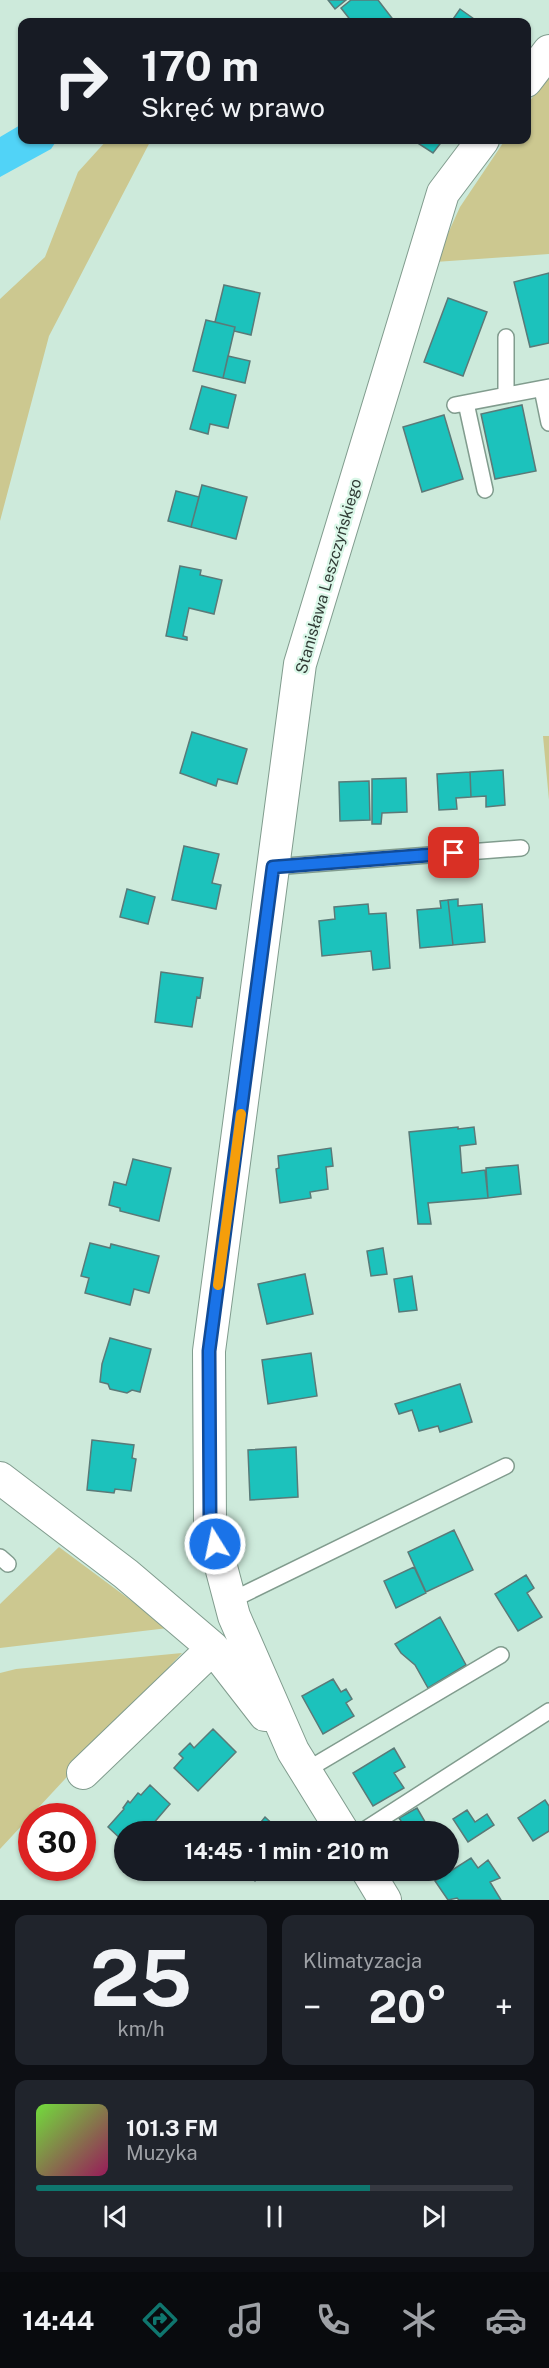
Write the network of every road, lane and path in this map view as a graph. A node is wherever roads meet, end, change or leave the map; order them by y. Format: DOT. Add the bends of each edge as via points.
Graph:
graph roads {
  1 [pos="549,51"];
  2 [pos="531,74"];
  3 [pos="480,144"];
  4 [pos="506,337"];
  5 [pos="546,388"];
  6 [pos="506,395"];
  7 [pos="549,423"];
  8 [pos="485,490"];
  9 [pos="521,848"];
  10 [pos="273,867"];
  11 [pos="506,1466"];
  12 [pos="0,1478"];
  13 [pos="230,1601"];
  14 [pos="213,1648"];
  15 [pos="501,1655"];
  16 [pos="549,1711"];
  17 [pos="299,1761"];
  18 [pos="83,1773"];
  19 [pos="336,1821"];
  20 [pos="378,1821"];
  21 [pos="374,1881"];
  22 [pos="385,1900"];
  1 -- 2 [label="street"];
  3 -- 10 [label="street, Stanisława Leszczyńskiego" via="443,193 300,664"];
  4 -- 6 [label="lane"];
  5 -- 6 [label="lane"];
  5 -- 7 [label="lane"];
  6 -- 8 [label="lane" via="460,404"];
  9 -- 10 [label="lane"];
  10 -- 13 [label="street, Stanisława Leszczyńskiego" via="209,1351 210,1525"];
  11 -- 13 [label="lane"];
  12 -- 14 [label="street" via="126,1574"];
  13 -- 17 [label="street, Stanisława Leszczyńskiego"];
  14 -- 17 [label="street"];
  14 -- 18 [label="street"];
  15 -- 17 [label="lane"];
  16 -- 20 [label="lane"];
  17 -- 19 [label="street, Stanisława Leszczyńskiego"];
  21 -- 22 [label="street"];
}
